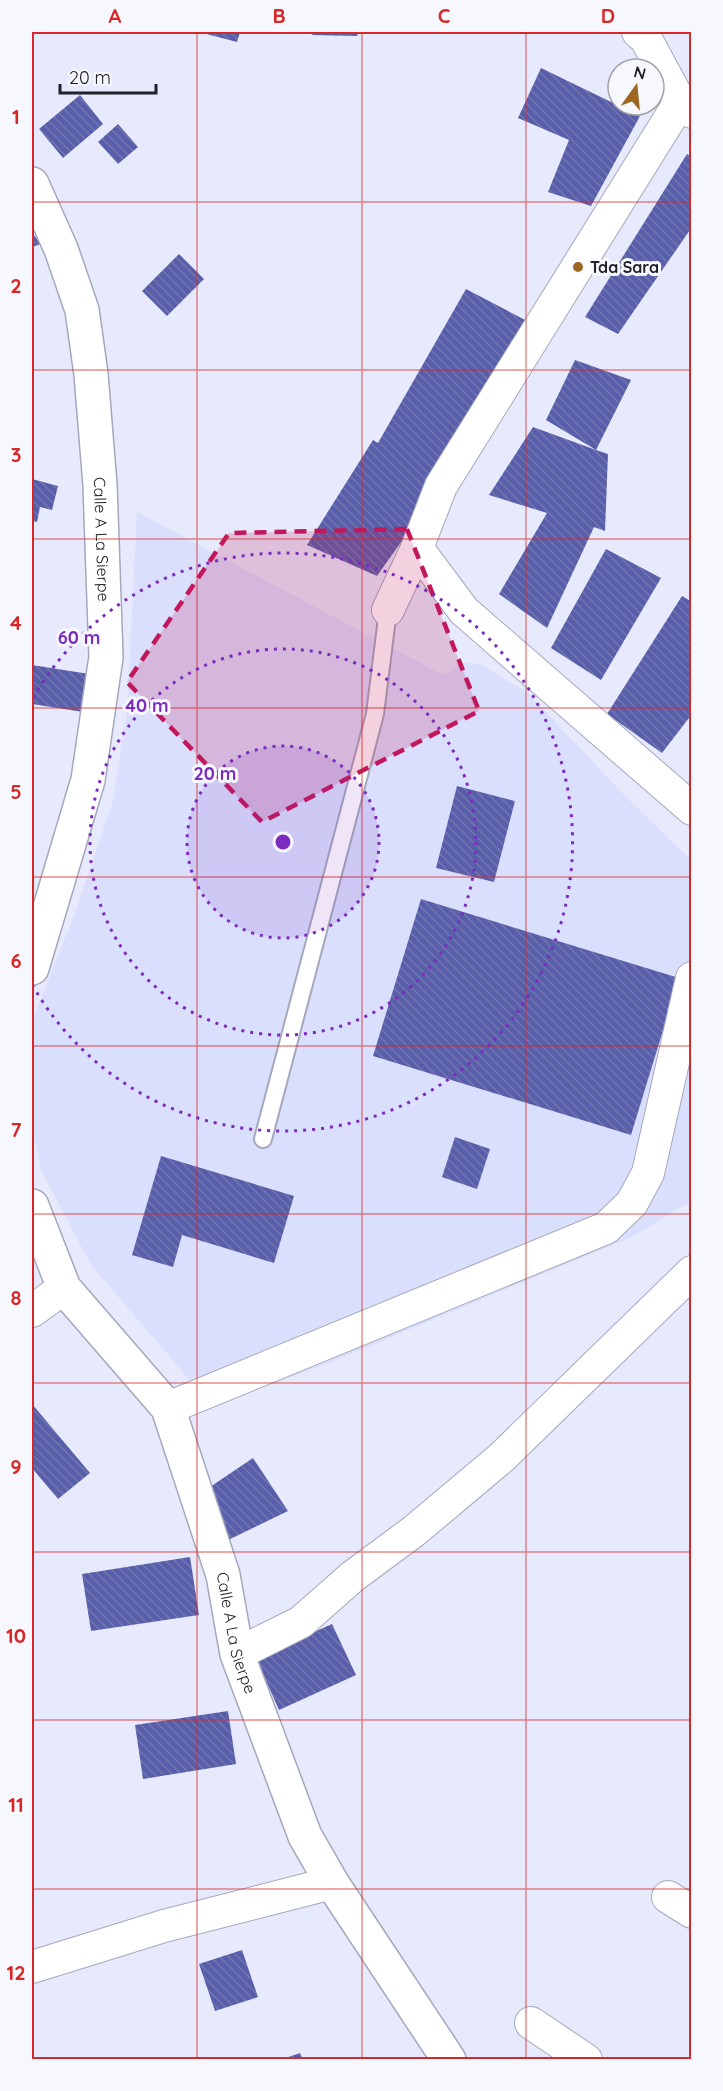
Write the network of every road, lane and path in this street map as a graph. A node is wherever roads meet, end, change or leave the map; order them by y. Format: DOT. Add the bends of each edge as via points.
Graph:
graph roads {
  1 [pos="638,32"];
  2 [pos="686,107"];
  3 [pos="32,184"];
  4 [pos="417,548"];
  5 [pos="387,610"];
  6 [pos="692,809"];
  7 [pos="32,968"];
  8 [pos="692,978"];
  9 [pos="263,1139"];
  10 [pos="32,1206"];
  11 [pos="692,1272"];
  12 [pos="64,1288"];
  13 [pos="32,1311"];
  14 [pos="168,1408"];
  15 [pos="237,1654"];
  16 [pos="332,1883"];
  17 [pos="32,1967"];
  18 [pos="531,2023"];
  19 [pos="449,2060"];
  20 [pos="586,2060"];
  1 -- 2 [label="street"];
  2 -- 4 [label="street" via="441,486"];
  3 -- 7 [label="street, Calle A La Sierpe" via="82,310 100,485 106,657 88,780"];
  4 -- 5 [label="street"];
  4 -- 6 [label="street" via="464,611"];
  5 -- 9 [label="lane" via="375,714"];
  8 -- 14 [label="street" via="648,1173 632,1203 606,1228"];
  10 -- 12 [label="street, Calle A La Sierpe"];
  11 -- 15 [label="street" via="493,1465 301,1622"];
  12 -- 13 [label="street"];
  12 -- 14 [label="street, Calle A La Sierpe"];
  14 -- 15 [label="street, Calle A La Sierpe" via="223,1575"];
  15 -- 16 [label="street, Calle A La Sierpe" via="305,1836"];
  16 -- 17 [label="street" via="164,1926"];
  16 -- 19 [label="street, Calle A La Sierpe"];
  18 -- 20 [label="street"];
}
